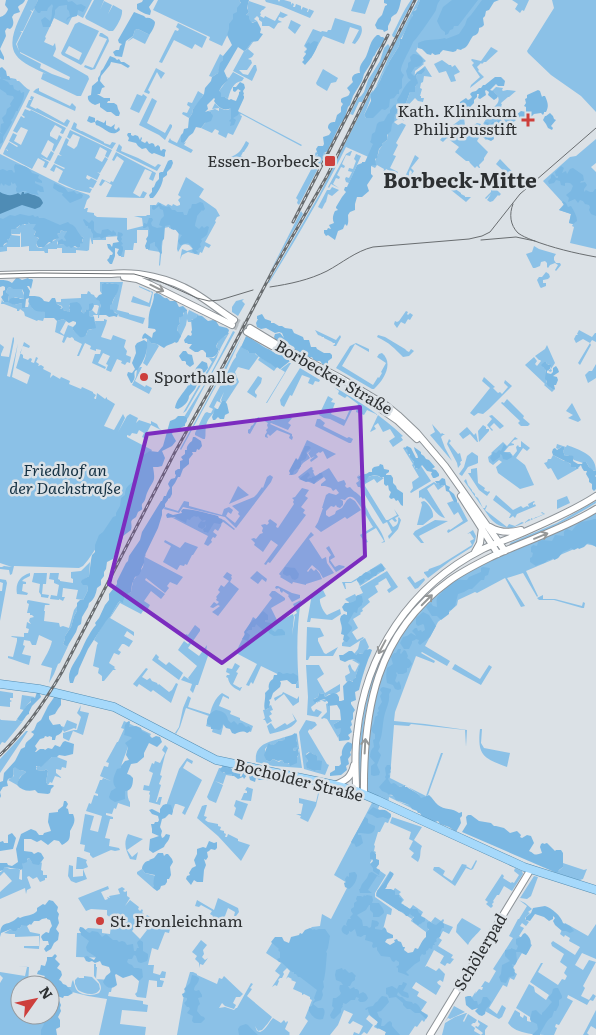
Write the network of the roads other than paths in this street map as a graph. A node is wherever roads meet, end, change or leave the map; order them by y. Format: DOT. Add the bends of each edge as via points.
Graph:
graph roads {
  1 [pos="111,274"];
  2 [pos="0,275"];
  3 [pos="249,330"];
  4 [pos="596,496"];
  5 [pos="596,509"];
  6 [pos="596,514"];
  7 [pos="576,520"];
  8 [pos="548,521"];
  9 [pos="485,526"];
  10 [pos="496,543"];
  11 [pos="505,551"];
  12 [pos="498,554"];
  13 [pos="470,556"];
  14 [pos="0,684"];
  15 [pos="355,759"];
  16 [pos="335,785"];
  17 [pos="356,791"];
  18 [pos="364,794"];
  19 [pos="531,869"];
  20 [pos="596,890"];
  21 [pos="430,1035"];
  1 -- 1 [label="street, one-way" via="137,279 233,322 176,284 141,275"];
  1 -- 2 [label="street"];
  3 -- 9 [label="street, Borbecker Straße" via="349,383 398,415 441,461"];
  4 -- 8 [label="street"];
  5 -- 7 [label="street"];
  6 -- 7 [label="street"];
  11 -- 7 [label="street, one-way"];
  8 -- 9 [label="street" via="508,532"];
  8 -- 10 [label="street"];
  9 -- 10 [label="street, Borbecker Straße"];
  9 -- 13 [label="street" via="479,546"];
  10 -- 11 [label="street, Borbecker Straße"];
  10 -- 12 [label="street, Borbecker Straße"];
  10 -- 13 [label="street"];
  11 -- 12 [label="street"];
  18 -- 12 [label="street, one-way" via="365,741 370,706 377,678 390,648 410,617 432,594 461,573"];
  13 -- 15 [label="street, one-way" via="426,589 387,638 370,673 363,697"];
  14 -- 16 [label="main road, Bocholder Straße" via="114,706 216,760"];
  15 -- 16 [label="street" via="351,775"];
  15 -- 17 [label="street"];
  16 -- 17 [label="main road, Bocholder Straße"];
  17 -- 18 [label="main road, Bocholder Straße"];
  18 -- 19 [label="main road, Bocholder Straße"];
  19 -- 20 [label="main road, Bocholder Straße"];
  19 -- 21 [label="street, Schölerpad"];
}
